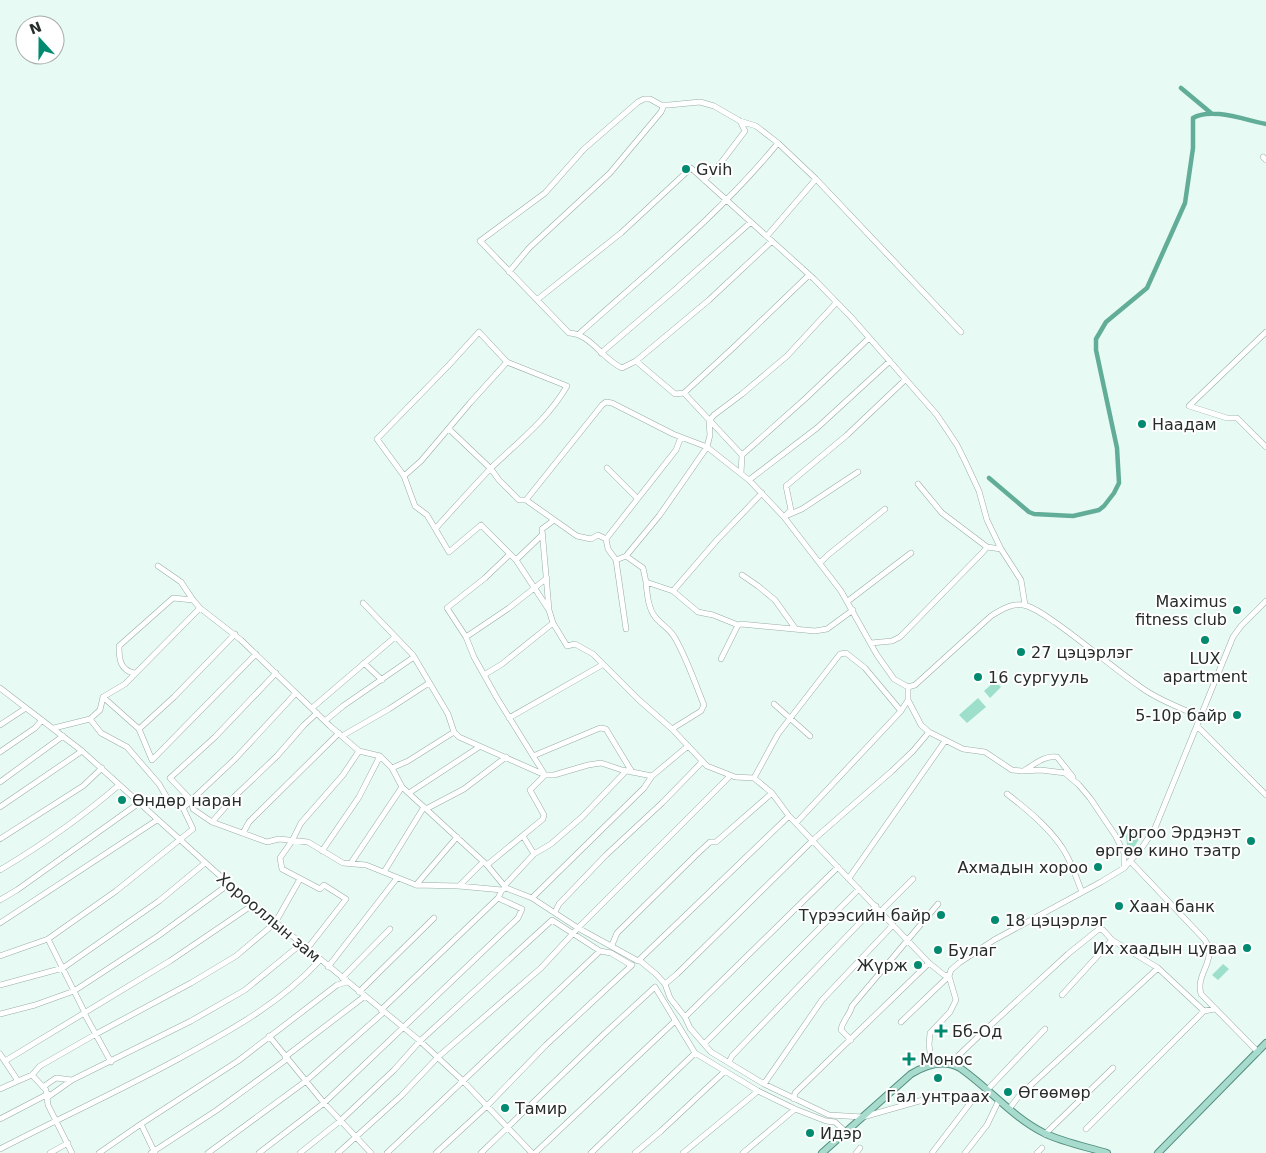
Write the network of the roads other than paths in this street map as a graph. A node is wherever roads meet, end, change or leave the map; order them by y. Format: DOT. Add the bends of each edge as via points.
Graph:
graph roads {
  1 [pos="664,105"];
  2 [pos="740,121"];
  3 [pos="778,143"];
  4 [pos="816,179"];
  5 [pos="704,180"];
  6 [pos="726,199"];
  7 [pos="751,222"];
  8 [pos="767,236"];
  9 [pos="772,241"];
  10 [pos="509,272"];
  11 [pos="809,275"];
  12 [pos="538,299"];
  13 [pos="836,303"];
  14 [pos="961,332"];
  15 [pos="1266,332"];
  16 [pos="580,333"];
  17 [pos="869,338"];
  18 [pos="601,352"];
  19 [pos="636,361"];
  20 [pos="508,362"];
  21 [pos="890,362"];
  22 [pos="905,380"];
  23 [pos="684,393"];
  24 [pos="710,421"];
  25 [pos="449,429"];
  26 [pos="681,437"];
  27 [pos="707,447"];
  28 [pos="1266,447"];
  29 [pos="742,455"];
  30 [pos="491,468"];
  31 [pos="608,468"];
  32 [pos="858,472"];
  33 [pos="741,473"];
  34 [pos="404,476"];
  35 [pos="749,480"];
  36 [pos="918,484"];
  37 [pos="762,493"];
  38 [pos="637,498"];
  39 [pos="526,500"];
  40 [pos="885,509"];
  41 [pos="784,517"];
  42 [pos="554,520"];
  43 [pos="436,528"];
  44 [pos="542,535"];
  45 [pos="606,539"];
  46 [pos="986,547"];
  47 [pos="1001,549"];
  48 [pos="911,553"];
  49 [pos="510,554"];
  50 [pos="626,556"];
  51 [pos="516,560"];
  52 [pos="616,560"];
  53 [pos="820,563"];
  54 [pos="158,566"];
  55 [pos="742,575"];
  56 [pos="546,578"];
  57 [pos="646,582"];
  58 [pos="534,587"];
  59 [pos="673,591"];
  60 [pos="193,600"];
  61 [pos="848,601"];
  62 [pos="1266,601"];
  63 [pos="362,604"];
  64 [pos="1025,605"];
  65 [pos="200,608"];
  66 [pos="549,610"];
  67 [pos="853,610"];
  68 [pos="553,623"];
  69 [pos="738,626"];
  70 [pos="795,628"];
  71 [pos="626,629"];
  72 [pos="235,634"];
  73 [pos="395,637"];
  74 [pos="466,637"];
  75 [pos="871,643"];
  76 [pos="256,654"];
  77 [pos="414,657"];
  78 [pos="721,659"];
  79 [pos="364,663"];
  80 [pos="602,665"];
  81 [pos="276,673"];
  82 [pos="134,674"];
  83 [pos="484,675"];
  84 [pos="382,680"];
  85 [pos="429,683"];
  86 [pos="908,687"];
  87 [pos="1,691"];
  88 [pos="296,693"];
  89 [pos="102,697"];
  90 [pos="908,700"];
  91 [pos="774,704"];
  92 [pos="26,708"];
  93 [pos="312,708"];
  94 [pos="901,711"];
  95 [pos="317,714"];
  96 [pos="1200,717"];
  97 [pos="509,718"];
  98 [pos="790,718"];
  99 [pos="90,719"];
  100 [pos="42,720"];
  101 [pos="325,721"];
  102 [pos="0,725"];
  103 [pos="1197,726"];
  104 [pos="54,728"];
  105 [pos="139,728"];
  106 [pos="672,729"];
  107 [pos="454,732"];
  108 [pos="929,732"];
  109 [pos="341,735"];
  110 [pos="63,736"];
  111 [pos="810,736"];
  112 [pos="945,741"];
  113 [pos="688,746"];
  114 [pos="479,747"];
  115 [pos="82,751"];
  116 [pos="359,751"];
  117 [pos="0,752"];
  118 [pos="380,756"];
  119 [pos="533,756"];
  120 [pos="506,757"];
  121 [pos="702,762"];
  122 [pos="102,768"];
  123 [pos="392,768"];
  124 [pos="629,771"];
  125 [pos="1022,771"];
  126 [pos="545,775"];
  127 [pos="652,776"];
  128 [pos="730,776"];
  129 [pos="754,778"];
  130 [pos="0,782"];
  131 [pos="119,785"];
  132 [pos="1079,785"];
  133 [pos="402,787"];
  134 [pos="409,793"];
  135 [pos="772,793"];
  136 [pos="1007,794"];
  137 [pos="1266,795"];
  138 [pos="191,800"];
  139 [pos="139,803"];
  140 [pos="0,807"];
  141 [pos="183,808"];
  142 [pos="425,808"];
  143 [pos="789,816"];
  144 [pos="157,820"];
  145 [pos="212,822"];
  146 [pos="796,823"];
  147 [pos="243,833"];
  148 [pos="523,836"];
  149 [pos="457,837"];
  150 [pos="0,839"];
  151 [pos="813,840"];
  152 [pos="180,841"];
  153 [pos="292,841"];
  154 [pos="322,851"];
  155 [pos="534,854"];
  156 [pos="1130,861"];
  157 [pos="206,863"];
  158 [pos="351,863"];
  159 [pos="485,863"];
  160 [pos="838,867"];
  161 [pos="1124,868"];
  162 [pos="0,870"];
  163 [pos="384,872"];
  164 [pos="396,878"];
  165 [pos="849,878"];
  166 [pos="300,879"];
  167 [pos="913,879"];
  168 [pos="229,884"];
  169 [pos="416,885"];
  170 [pos="459,886"];
  171 [pos="504,887"];
  172 [pos="859,889"];
  173 [pos="1082,892"];
  174 [pos="498,898"];
  175 [pos="532,898"];
  176 [pos="0,900"];
  177 [pos="254,904"];
  178 [pos="938,904"];
  179 [pos="876,906"];
  180 [pos="555,912"];
  181 [pos="880,912"];
  182 [pos="434,918"];
  183 [pos="0,923"];
  184 [pos="275,923"];
  185 [pos="893,925"];
  186 [pos="578,928"];
  187 [pos="390,929"];
  188 [pos="572,934"];
  189 [pos="48,939"];
  190 [pos="1112,940"];
  191 [pos="908,941"];
  192 [pos="301,944"];
  193 [pos="612,945"];
  194 [pos="307,949"];
  195 [pos="600,951"];
  196 [pos="0,956"];
  197 [pos="320,960"];
  198 [pos="638,960"];
  199 [pos="930,963"];
  200 [pos="631,965"];
  201 [pos="328,967"];
  202 [pos="63,968"];
  203 [pos="1158,968"];
  204 [pos="948,976"];
  205 [pos="345,980"];
  206 [pos="665,984"];
  207 [pos="0,985"];
  208 [pos="74,991"];
  209 [pos="359,992"];
  210 [pos="1062,995"];
  211 [pos="365,996"];
  212 [pos="1215,1009"];
  213 [pos="383,1011"];
  214 [pos="1204,1011"];
  215 [pos="85,1013"];
  216 [pos="0,1014"];
  217 [pos="685,1017"];
  218 [pos="675,1021"];
  219 [pos="901,1022"];
  220 [pos="402,1027"];
  221 [pos="1045,1029"];
  222 [pos="96,1034"];
  223 [pos="270,1036"];
  224 [pos="850,1040"];
  225 [pos="420,1041"];
  226 [pos="704,1043"];
  227 [pos="1266,1043"];
  228 [pos="1258,1052"];
  229 [pos="695,1053"];
  230 [pos="2,1057"];
  231 [pos="438,1057"];
  232 [pos="286,1058"];
  233 [pos="723,1058"];
  234 [pos="111,1062"];
  235 [pos="729,1062"];
  236 [pos="932,1064"];
  237 [pos="956,1066"];
  238 [pos="717,1067"];
  239 [pos="1113,1068"];
  240 [pos="724,1072"];
  241 [pos="32,1075"];
  242 [pos="72,1080"];
  243 [pos="18,1081"];
  244 [pos="306,1081"];
  245 [pos="463,1081"];
  246 [pos="764,1084"];
  247 [pos="43,1087"];
  248 [pos="0,1089"];
  249 [pos="988,1090"];
  250 [pos="758,1091"];
  251 [pos="48,1096"];
  252 [pos="794,1099"];
  253 [pos="999,1100"];
  254 [pos="324,1103"];
  255 [pos="487,1106"];
  256 [pos="796,1109"];
  257 [pos="1009,1109"];
  258 [pos="863,1117"];
  259 [pos="0,1119"];
  260 [pos="55,1120"];
  261 [pos="340,1121"];
  262 [pos="141,1124"];
  263 [pos="508,1128"];
  264 [pos="1086,1129"];
  265 [pos="846,1132"];
  266 [pos="1045,1134"];
  267 [pos="356,1138"];
  268 [pos="68,1144"];
  269 [pos="860,1148"];
  270 [pos="1042,1148"];
  271 [pos="0,1149"];
  272 [pos="153,1152"];
  273 [pos="50,1153"];
  274 [pos="72,1153"];
  275 [pos="99,1153"];
  276 [pos="208,1153"];
  277 [pos="259,1153"];
  278 [pos="300,1153"];
  279 [pos="338,1153"];
  280 [pos="371,1153"];
  281 [pos="387,1153"];
  282 [pos="436,1153"];
  283 [pos="481,1153"];
  284 [pos="534,1153"];
  285 [pos="591,1153"];
  286 [pos="635,1153"];
  287 [pos="683,1153"];
  288 [pos="743,1153"];
  289 [pos="822,1153"];
  290 [pos="856,1153"];
  291 [pos="932,1153"];
  292 [pos="965,1153"];
  293 [pos="1037,1153"];
  294 [pos="1107,1153"];
  295 [pos="1158,1153"];
  1 -- 2 [label="street" via="700,102"];
  1 -- 10 [label="street" via="610,173 529,248"];
  1 -- 10 [label="street" via="650,99 638,102 597,136 545,193 480,241"];
  2 -- 3 [label="street" via="756,126"];
  2 -- 5 [label="street" via="745,131"];
  3 -- 4 [label="street"];
  3 -- 6 [label="street"];
  4 -- 8 [label="street"];
  4 -- 14 [label="street"];
  5 -- 6 [label="street"];
  5 -- 12 [label="street" via="691,168 621,233"];
  6 -- 7 [label="street"];
  6 -- 16 [label="street"];
  7 -- 8 [label="street"];
  7 -- 18 [label="street"];
  8 -- 9 [label="street"];
  9 -- 11 [label="street"];
  9 -- 19 [label="street" via="709,300"];
  10 -- 12 [label="street"];
  11 -- 13 [label="street"];
  11 -- 23 [label="street"];
  12 -- 16 [label="street" via="569,332"];
  13 -- 17 [label="street"];
  13 -- 24 [label="street" via="787,356"];
  15 -- 28 [label="street" via="1189,406 1237,418"];
  16 -- 18 [label="street"];
  17 -- 21 [label="street"];
  17 -- 29 [label="street"];
  18 -- 19 [label="street" via="622,368"];
  19 -- 23 [label="street" via="675,394"];
  20 -- 25 [label="street"];
  20 -- 30 [label="street" via="567,386 549,411"];
  20 -- 34 [label="street" via="479,332 377,439"];
  21 -- 22 [label="street"];
  21 -- 35 [label="street" via="817,428"];
  22 -- 41 [label="street" via="786,486 791,510"];
  22 -- 47 [label="street" via="937,415 957,445"];
  23 -- 24 [label="street"];
  24 -- 27 [label="street"];
  24 -- 29 [label="street"];
  25 -- 30 [label="street"];
  25 -- 34 [label="street" via="421,462"];
  26 -- 27 [label="street"];
  26 -- 38 [label="street" via="676,450"];
  26 -- 39 [label="street" via="606,402"];
  27 -- 33 [label="street"];
  27 -- 50 [label="street" via="659,516"];
  29 -- 33 [label="street"];
  30 -- 39 [label="street" via="519,500"];
  30 -- 43 [label="street"];
  31 -- 38 [label="street"];
  32 -- 41 [label="street" via="802,509"];
  33 -- 35 [label="street"];
  34 -- 43 [label="street" via="415,506"];
  35 -- 37 [label="street"];
  36 -- 46 [label="street" via="942,513"];
  37 -- 41 [label="street"];
  37 -- 59 [label="street"];
  38 -- 45 [label="street"];
  39 -- 42 [label="street"];
  40 -- 53 [label="street"];
  41 -- 53 [label="street"];
  42 -- 44 [label="street" via="542,530"];
  42 -- 45 [label="street" via="577,536 591,539 598,535"];
  43 -- 49 [label="street" via="449,552 481,525"];
  44 -- 51 [label="street"];
  44 -- 56 [label="street"];
  45 -- 52 [label="street"];
  46 -- 47 [label="street"];
  46 -- 75 [label="street" via="900,637"];
  47 -- 64 [label="street" via="1021,580"];
  48 -- 61 [label="street"];
  49 -- 51 [label="street"];
  49 -- 74 [label="street" via="447,608"];
  50 -- 52 [label="street"];
  50 -- 57 [label="street" via="643,568"];
  51 -- 58 [label="street"];
  52 -- 71 [label="street"];
  53 -- 61 [label="street"];
  54 -- 60 [label="street" via="181,582"];
  55 -- 70 [label="street" via="775,600"];
  56 -- 58 [label="street"];
  56 -- 66 [label="street"];
  57 -- 59 [label="street"];
  57 -- 106 [label="street" via="652,612 675,637 704,705 701,711"];
  58 -- 66 [label="street"];
  58 -- 74 [label="street"];
  59 -- 69 [label="street" via="698,612 720,617"];
  60 -- 65 [label="street"];
  60 -- 82 [label="street" via="173,598 119,646 119,662 127,672"];
  61 -- 67 [label="street"];
  62 -- 96 [label="street" via="1233,637"];
  63 -- 73 [label="street"];
  64 -- 86 [label="street" via="1004,608 991,616 915,685"];
  64 -- 96 [label="street" via="1070,633 1144,689"];
  65 -- 72 [label="street"];
  65 -- 82 [label="street"];
  66 -- 68 [label="street"];
  67 -- 70 [label="street" via="827,629"];
  67 -- 75 [label="street"];
  68 -- 80 [label="street" via="567,646 575,644 581,647"];
  68 -- 83 [label="street"];
  69 -- 70 [label="street"];
  69 -- 78 [label="street"];
  72 -- 76 [label="street"];
  72 -- 105 [label="street"];
  73 -- 77 [label="street"];
  73 -- 79 [label="street"];
  74 -- 83 [label="street"];
  75 -- 86 [label="street" via="894,679"];
  76 -- 81 [label="street"];
  76 -- 105 [label="street" via="152,760"];
  77 -- 84 [label="street"];
  77 -- 85 [label="street"];
  79 -- 84 [label="street"];
  79 -- 93 [label="street"];
  80 -- 97 [label="street"];
  80 -- 106 [label="street"];
  81 -- 88 [label="street"];
  81 -- 138 [label="street" via="215,737 170,778"];
  82 -- 89 [label="street" via="125,684"];
  83 -- 97 [label="street"];
  84 -- 101 [label="street"];
  85 -- 107 [label="street" via="448,714"];
  85 -- 109 [label="street"];
  86 -- 90 [label="street"];
  87 -- 92 [label="street, Хорооллын зам"];
  88 -- 93 [label="street"];
  88 -- 138 [label="street" via="235,759"];
  89 -- 99 [label="street" via="100,710"];
  89 -- 105 [label="street"];
  90 -- 94 [label="street"];
  90 -- 108 [label="street" via="921,725"];
  91 -- 98 [label="street"];
  92 -- 100 [label="street, Хорооллын зам"];
  92 -- 102 [label="street"];
  93 -- 95 [label="street"];
  94 -- 98 [label="street" via="863,665 843,653"];
  94 -- 146 [label="street"];
  95 -- 101 [label="street"];
  95 -- 145 [label="street"];
  96 -- 103 [label="street"];
  97 -- 119 [label="street"];
  98 -- 111 [label="street"];
  98 -- 129 [label="street"];
  99 -- 104 [label="street"];
  99 -- 141 [label="street" via="101,733 127,747 159,784 169,801"];
  100 -- 104 [label="street, Хорооллын зам"];
  100 -- 117 [label="street"];
  101 -- 109 [label="street"];
  103 -- 137 [label="street"];
  103 -- 156 [label="street" via="1155,828"];
  104 -- 110 [label="street, Хорооллын зам"];
  106 -- 113 [label="street"];
  107 -- 114 [label="street"];
  107 -- 123 [label="street"];
  108 -- 112 [label="street"];
  108 -- 151 [label="street" via="892,771"];
  109 -- 116 [label="street"];
  109 -- 147 [label="street" via="250,822"];
  110 -- 115 [label="street, Хорооллын зам"];
  110 -- 130 [label="street"];
  112 -- 125 [label="street" via="963,749 985,752 1012,770"];
  112 -- 165 [label="street"];
  113 -- 121 [label="street"];
  113 -- 127 [label="street"];
  114 -- 120 [label="street"];
  114 -- 134 [label="street"];
  115 -- 122 [label="street, Хорооллын зам"];
  115 -- 140 [label="street"];
  116 -- 118 [label="street"];
  116 -- 153 [label="street" via="343,775 301,823"];
  118 -- 123 [label="street"];
  118 -- 154 [label="street" via="358,797"];
  119 -- 124 [label="street" via="600,728 606,729"];
  119 -- 126 [label="street"];
  120 -- 126 [label="street"];
  120 -- 142 [label="street" via="464,789"];
  121 -- 128 [label="street"];
  121 -- 180 [label="street" via="606,855"];
  122 -- 131 [label="street, Хорооллын зам"];
  122 -- 150 [label="street" via="83,786"];
  123 -- 133 [label="street"];
  124 -- 126 [label="street" via="602,763"];
  124 -- 127 [label="street"];
  124 -- 155 [label="street" via="582,817"];
  125 -- 132 [label="street" via="1065,773"];
  125 -- 132 [label="street" via="1047,757 1057,757"];
  126 -- 148 [label="street" via="530,790 544,815 543,819"];
  127 -- 175 [label="street" via="644,788"];
  128 -- 129 [label="street"];
  128 -- 186 [label="street"];
  129 -- 135 [label="street"];
  131 -- 139 [label="street, Хорооллын зам"];
  131 -- 162 [label="street" via="90,810"];
  132 -- 161 [label="street" via="1115,836 1124,853"];
  133 -- 134 [label="street"];
  133 -- 158 [label="street"];
  134 -- 142 [label="street"];
  135 -- 143 [label="street"];
  135 -- 193 [label="street" via="716,842 710,842 696,855 617,933"];
  136 -- 173 [label="street" via="1031,812 1061,845"];
  138 -- 141 [label="street"];
  138 -- 145 [label="street" via="193,808"];
  139 -- 144 [label="street, Хорооллын зам"];
  139 -- 176 [label="street"];
  141 -- 152 [label="street" via="193,829"];
  142 -- 149 [label="street"];
  142 -- 163 [label="street"];
  143 -- 146 [label="street"];
  143 -- 198 [label="street"];
  144 -- 152 [label="street, Хорооллын зам"];
  144 -- 183 [label="street"];
  145 -- 147 [label="street"];
  146 -- 151 [label="street"];
  147 -- 153 [label="street" via="267,842"];
  148 -- 155 [label="street"];
  148 -- 159 [label="street"];
  149 -- 159 [label="street"];
  149 -- 169 [label="street"];
  151 -- 160 [label="street"];
  151 -- 206 [label="street"];
  152 -- 157 [label="street, Хорооллын зам"];
  152 -- 189 [label="street"];
  153 -- 154 [label="street" via="308,842"];
  153 -- 166 [label="street" via="280,858 280,864 282,869"];
  154 -- 158 [label="street"];
  155 -- 171 [label="street"];
  156 -- 161 [label="street"];
  156 -- 212 [label="street" via="1209,946 1211,954 1199,988"];
  157 -- 168 [label="street, Хорооллын зам"];
  157 -- 202 [label="street" via="159,901"];
  158 -- 163 [label="street"];
  159 -- 170 [label="street"];
  159 -- 171 [label="street"];
  160 -- 165 [label="street"];
  160 -- 217 [label="street"];
  161 -- 173 [label="street"];
  163 -- 164 [label="street"];
  164 -- 169 [label="street"];
  164 -- 201 [label="street"];
  165 -- 172 [label="street"];
  166 -- 184 [label="street"];
  166 -- 194 [label="street" via="320,889 324,885 346,899"];
  167 -- 181 [label="street"];
  168 -- 177 [label="street, Хорооллын зам"];
  168 -- 208 [label="street"];
  169 -- 170 [label="street"];
  170 -- 171 [label="street"];
  171 -- 174 [label="street"];
  171 -- 175 [label="street"];
  172 -- 179 [label="street"];
  172 -- 226 [label="street"];
  173 -- 204 [label="street" via="994,940 959,963"];
  174 -- 213 [label="street"];
  174 -- 220 [label="street" via="522,909 518,918"];
  175 -- 180 [label="street"];
  177 -- 184 [label="street, Хорооллын зам"];
  177 -- 215 [label="street"];
  178 -- 191 [label="street"];
  179 -- 181 [label="street"];
  179 -- 235 [label="street"];
  180 -- 186 [label="street"];
  181 -- 185 [label="street"];
  182 -- 209 [label="street"];
  184 -- 192 [label="street, Хорооллын зам"];
  184 -- 222 [label="street" via="236,956"];
  185 -- 191 [label="street"];
  185 -- 246 [label="street" via="822,1000"];
  186 -- 188 [label="street"];
  186 -- 193 [label="street"];
  187 -- 205 [label="street"];
  188 -- 195 [label="street"];
  188 -- 225 [label="street" via="552,920"];
  188 -- 231 [label="street" via="541,968"];
  189 -- 196 [label="street"];
  189 -- 202 [label="street"];
  190 -- 203 [label="street"];
  190 -- 210 [label="street"];
  190 -- 237 [label="street" via="1099,929 1091,935 976,1038 959,1055"];
  191 -- 199 [label="street"];
  191 -- 224 [label="street" via="852,1006 841,1030"];
  192 -- 194 [label="street, Хорооллын зам"];
  192 -- 234 [label="street" via="245,990"];
  193 -- 198 [label="street"];
  194 -- 197 [label="street, Хорооллын зам"];
  195 -- 200 [label="street" via="611,953"];
  195 -- 245 [label="street"];
  197 -- 201 [label="street, Хорооллын зам"];
  197 -- 260 [label="street" via="286,992 223,1035 122,1089"];
  198 -- 200 [label="street"];
  198 -- 206 [label="street"];
  199 -- 204 [label="street"];
  199 -- 224 [label="street"];
  200 -- 255 [label="street"];
  201 -- 205 [label="street, Хорооллын зам"];
  202 -- 207 [label="street"];
  202 -- 208 [label="street"];
  203 -- 214 [label="street"];
  203 -- 257 [label="street" via="1019,1096"];
  204 -- 219 [label="street"];
  204 -- 236 [label="street" via="956,1000 950,1012 930,1033"];
  205 -- 209 [label="street, Хорооллын зам"];
  205 -- 223 [label="street"];
  206 -- 217 [label="street" via="670,998"];
  208 -- 215 [label="street"];
  208 -- 216 [label="street"];
  209 -- 211 [label="street, Хорооллын зам"];
  211 -- 213 [label="street, Хорооллын зам"];
  211 -- 232 [label="street"];
  212 -- 214 [label="street"];
  212 -- 228 [label="street"];
  213 -- 220 [label="street, Хорооллын зам"];
  213 -- 244 [label="street"];
  214 -- 264 [label="street"];
  215 -- 222 [label="street"];
  215 -- 230 [label="street"];
  217 -- 226 [label="street"];
  218 -- 229 [label="street"];
  218 -- 263 [label="street" via="655,987"];
  218 -- 284 [label="street"];
  220 -- 225 [label="street, Хорооллын зам"];
  220 -- 254 [label="street"];
  221 -- 249 [label="street"];
  222 -- 234 [label="street"];
  222 -- 241 [label="street" via="40,1066"];
  223 -- 232 [label="street"];
  223 -- 262 [label="street" via="238,1061"];
  224 -- 252 [label="street" via="795,1093"];
  225 -- 231 [label="street, Хорооллын зам"];
  225 -- 261 [label="street"];
  226 -- 233 [label="street" via="711,1052"];
  227 -- 228 [label="main road"];
  228 -- 295 [label="main road"];
  229 -- 238 [label="street"];
  229 -- 285 [label="street"];
  230 -- 243 [label="street"];
  231 -- 245 [label="street, Хорооллын зам"];
  231 -- 267 [label="street"];
  232 -- 244 [label="street"];
  232 -- 272 [label="street" via="217,1110"];
  233 -- 235 [label="street"];
  233 -- 238 [label="street"];
  234 -- 242 [label="street"];
  235 -- 246 [label="street"];
  236 -- 237 [label="main road"];
  236 -- 258 [label="main road" via="911,1074"];
  237 -- 249 [label="main road"];
  238 -- 240 [label="street"];
  239 -- 266 [label="street"];
  240 -- 250 [label="street"];
  240 -- 286 [label="street"];
  241 -- 243 [label="street"];
  241 -- 247 [label="street"];
  242 -- 247 [label="street" via="56,1078"];
  242 -- 251 [label="street"];
  243 -- 248 [label="street"];
  244 -- 254 [label="street"];
  244 -- 276 [label="street"];
  245 -- 255 [label="street, Хорооллын зам"];
  245 -- 281 [label="street"];
  246 -- 252 [label="street"];
  247 -- 251 [label="street"];
  249 -- 253 [label="main road"];
  250 -- 256 [label="street"];
  250 -- 287 [label="street"];
  251 -- 259 [label="street"];
  251 -- 260 [label="street" via="48,1105"];
  252 -- 258 [label="street" via="829,1115"];
  253 -- 257 [label="main road"];
  253 -- 292 [label="street" via="987,1125"];
  254 -- 261 [label="street"];
  254 -- 277 [label="street"];
  255 -- 263 [label="street, Хорооллын зам"];
  255 -- 282 [label="street"];
  256 -- 265 [label="street" via="835,1122"];
  256 -- 288 [label="street"];
  257 -- 266 [label="main road"];
  258 -- 265 [label="main road"];
  258 -- 291 [label="street" via="944,1094 971,1102"];
  260 -- 268 [label="street"];
  260 -- 271 [label="street"];
  261 -- 267 [label="street"];
  261 -- 278 [label="street"];
  262 -- 272 [label="street"];
  262 -- 275 [label="street"];
  263 -- 283 [label="street"];
  263 -- 284 [label="street, Хорооллын зам"];
  265 -- 289 [label="main road"];
  266 -- 294 [label="main road"];
  267 -- 279 [label="street"];
  267 -- 280 [label="street"];
  268 -- 273 [label="street"];
  268 -- 274 [label="street"];
  269 -- 290 [label="street"];
  270 -- 293 [label="street"];
}
